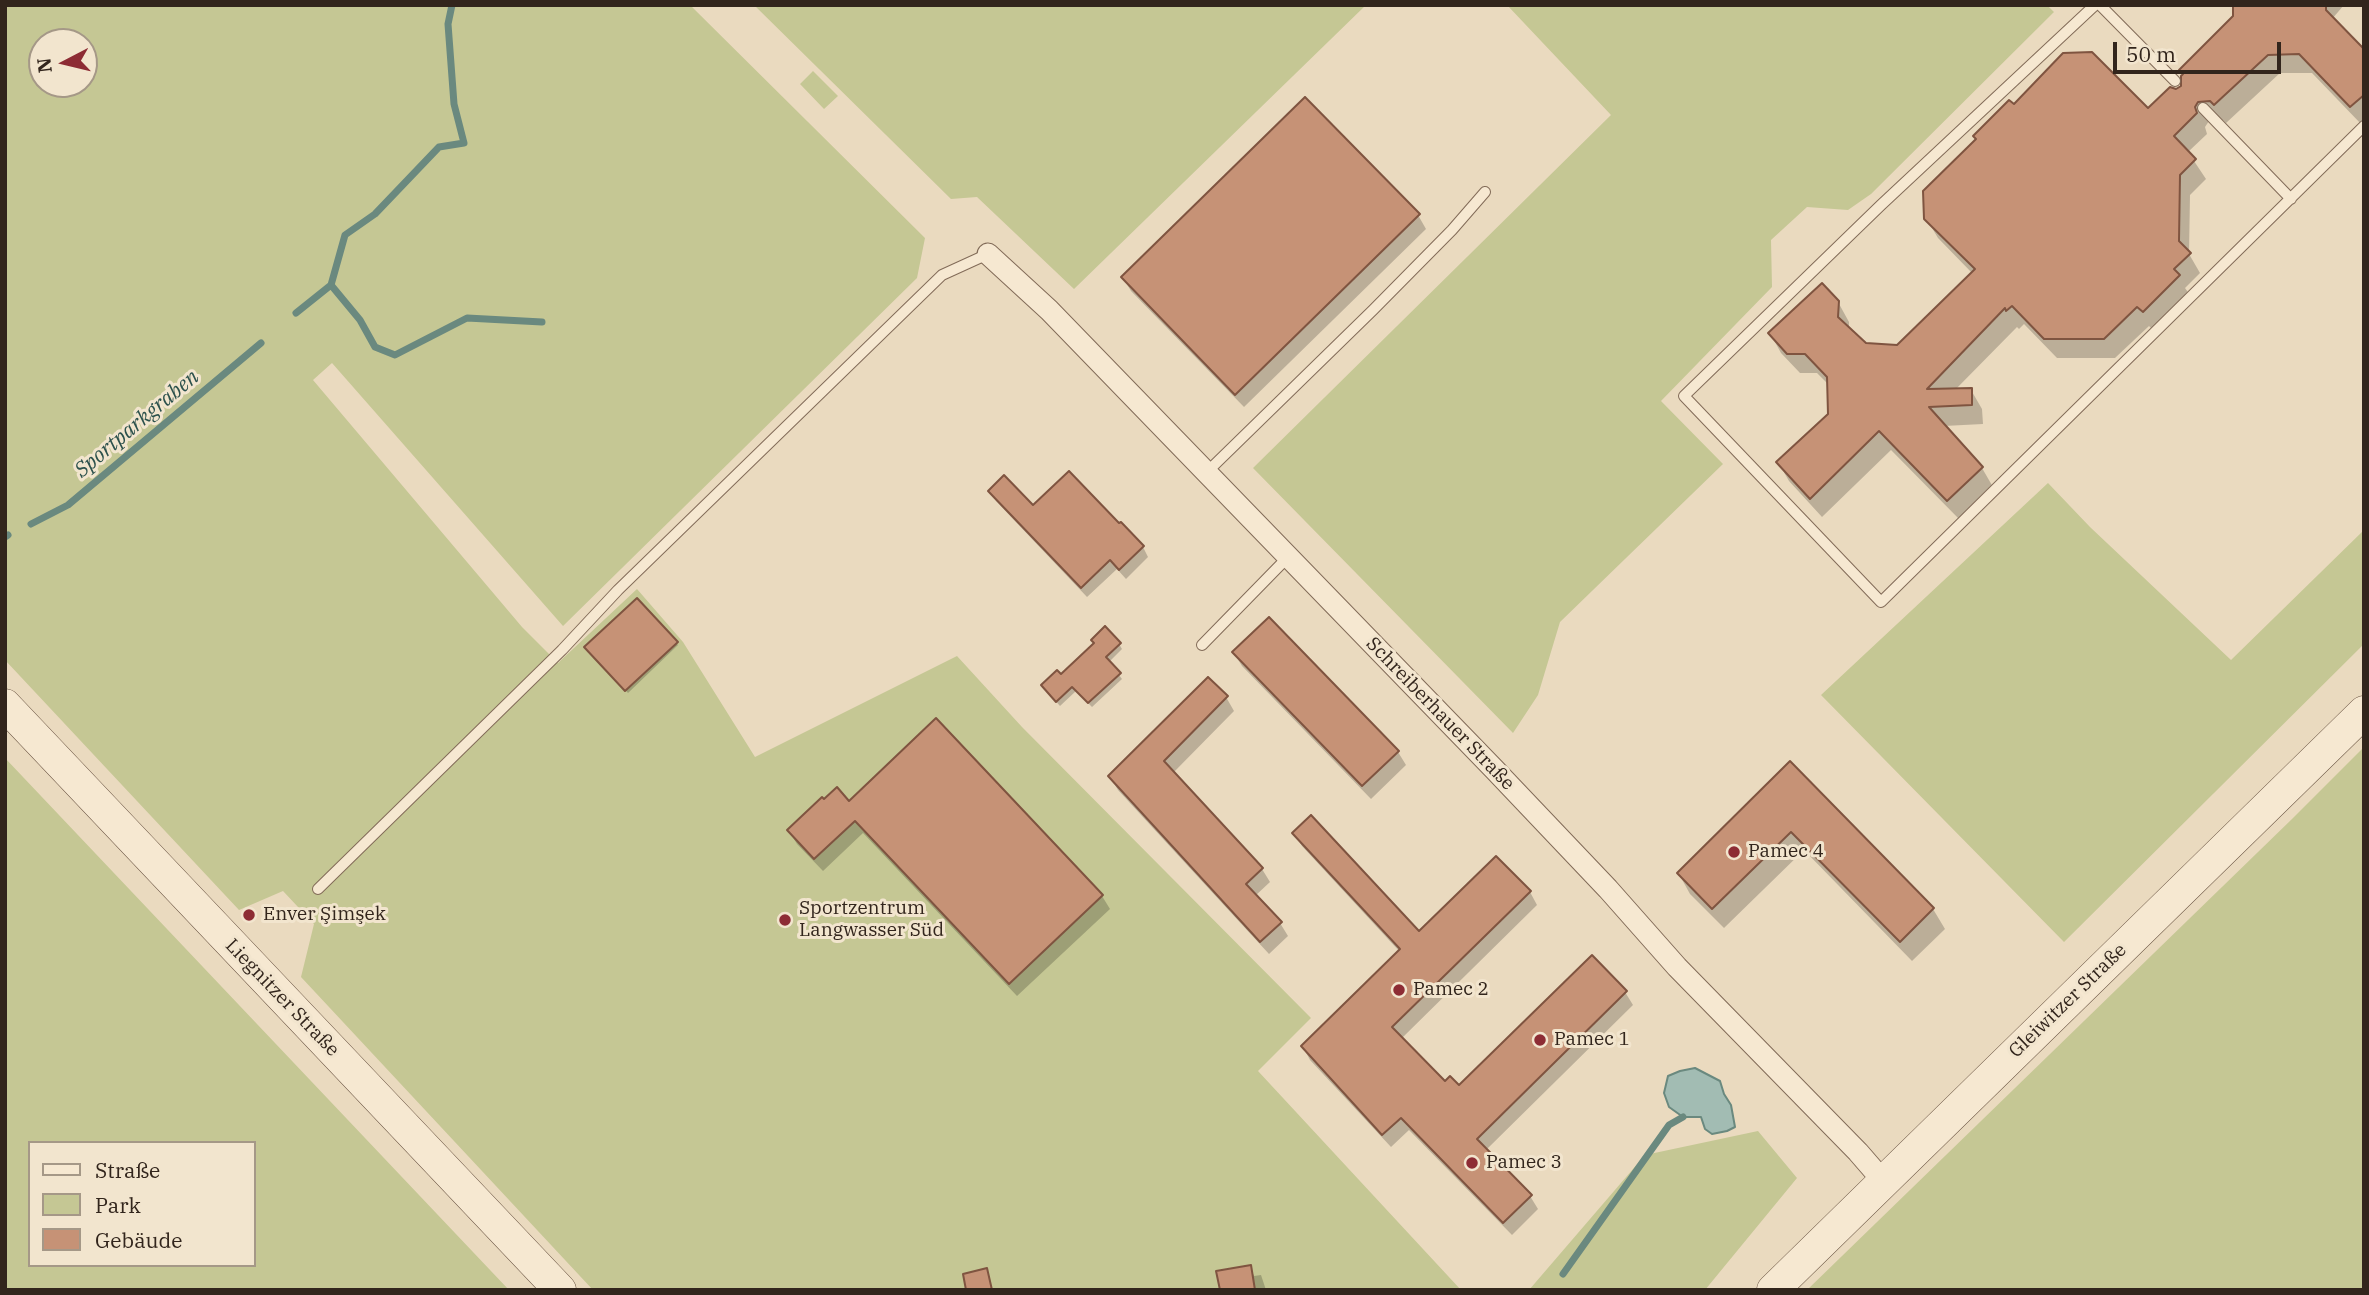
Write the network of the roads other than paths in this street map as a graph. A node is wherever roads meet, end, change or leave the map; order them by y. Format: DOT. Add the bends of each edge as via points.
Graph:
graph roads {
  1 [pos="2097,5"];
  2 [pos="2175,81"];
  3 [pos="2203,108"];
  4 [pos="2364,126"];
  5 [pos="1485,192"];
  6 [pos="2291,198"];
  7 [pos="988,254"];
  8 [pos="1206,473"];
  9 [pos="1288,557"];
  10 [pos="1202,645"];
  11 [pos="5,705"];
  12 [pos="2364,712"];
  13 [pos="318,890"];
  14 [pos="1884,1182"];
  15 [pos="560,1290"];
  16 [pos="1773,1290"];
  1 -- 2 [label="lane"];
  1 -- 6 [label="lane" via="1881,205 1684,397 1881,602"];
  3 -- 6 [label="lane"];
  4 -- 6 [label="lane"];
  5 -- 8 [label="lane"];
  7 -- 8 [label="street, Schreiberhauer Straße" via="1049,310"];
  7 -- 13 [label="lane" via="942,275"];
  8 -- 9 [label="street, Schreiberhauer Straße"];
  9 -- 10 [label="lane"];
  9 -- 14 [label="street, Schreiberhauer Straße"];
  11 -- 15 [label="main road, Liegnitzer Straße"];
  12 -- 14 [label="main road, Gleiwitzer Straße"];
  14 -- 16 [label="main road, Gleiwitzer Straße"];
}
